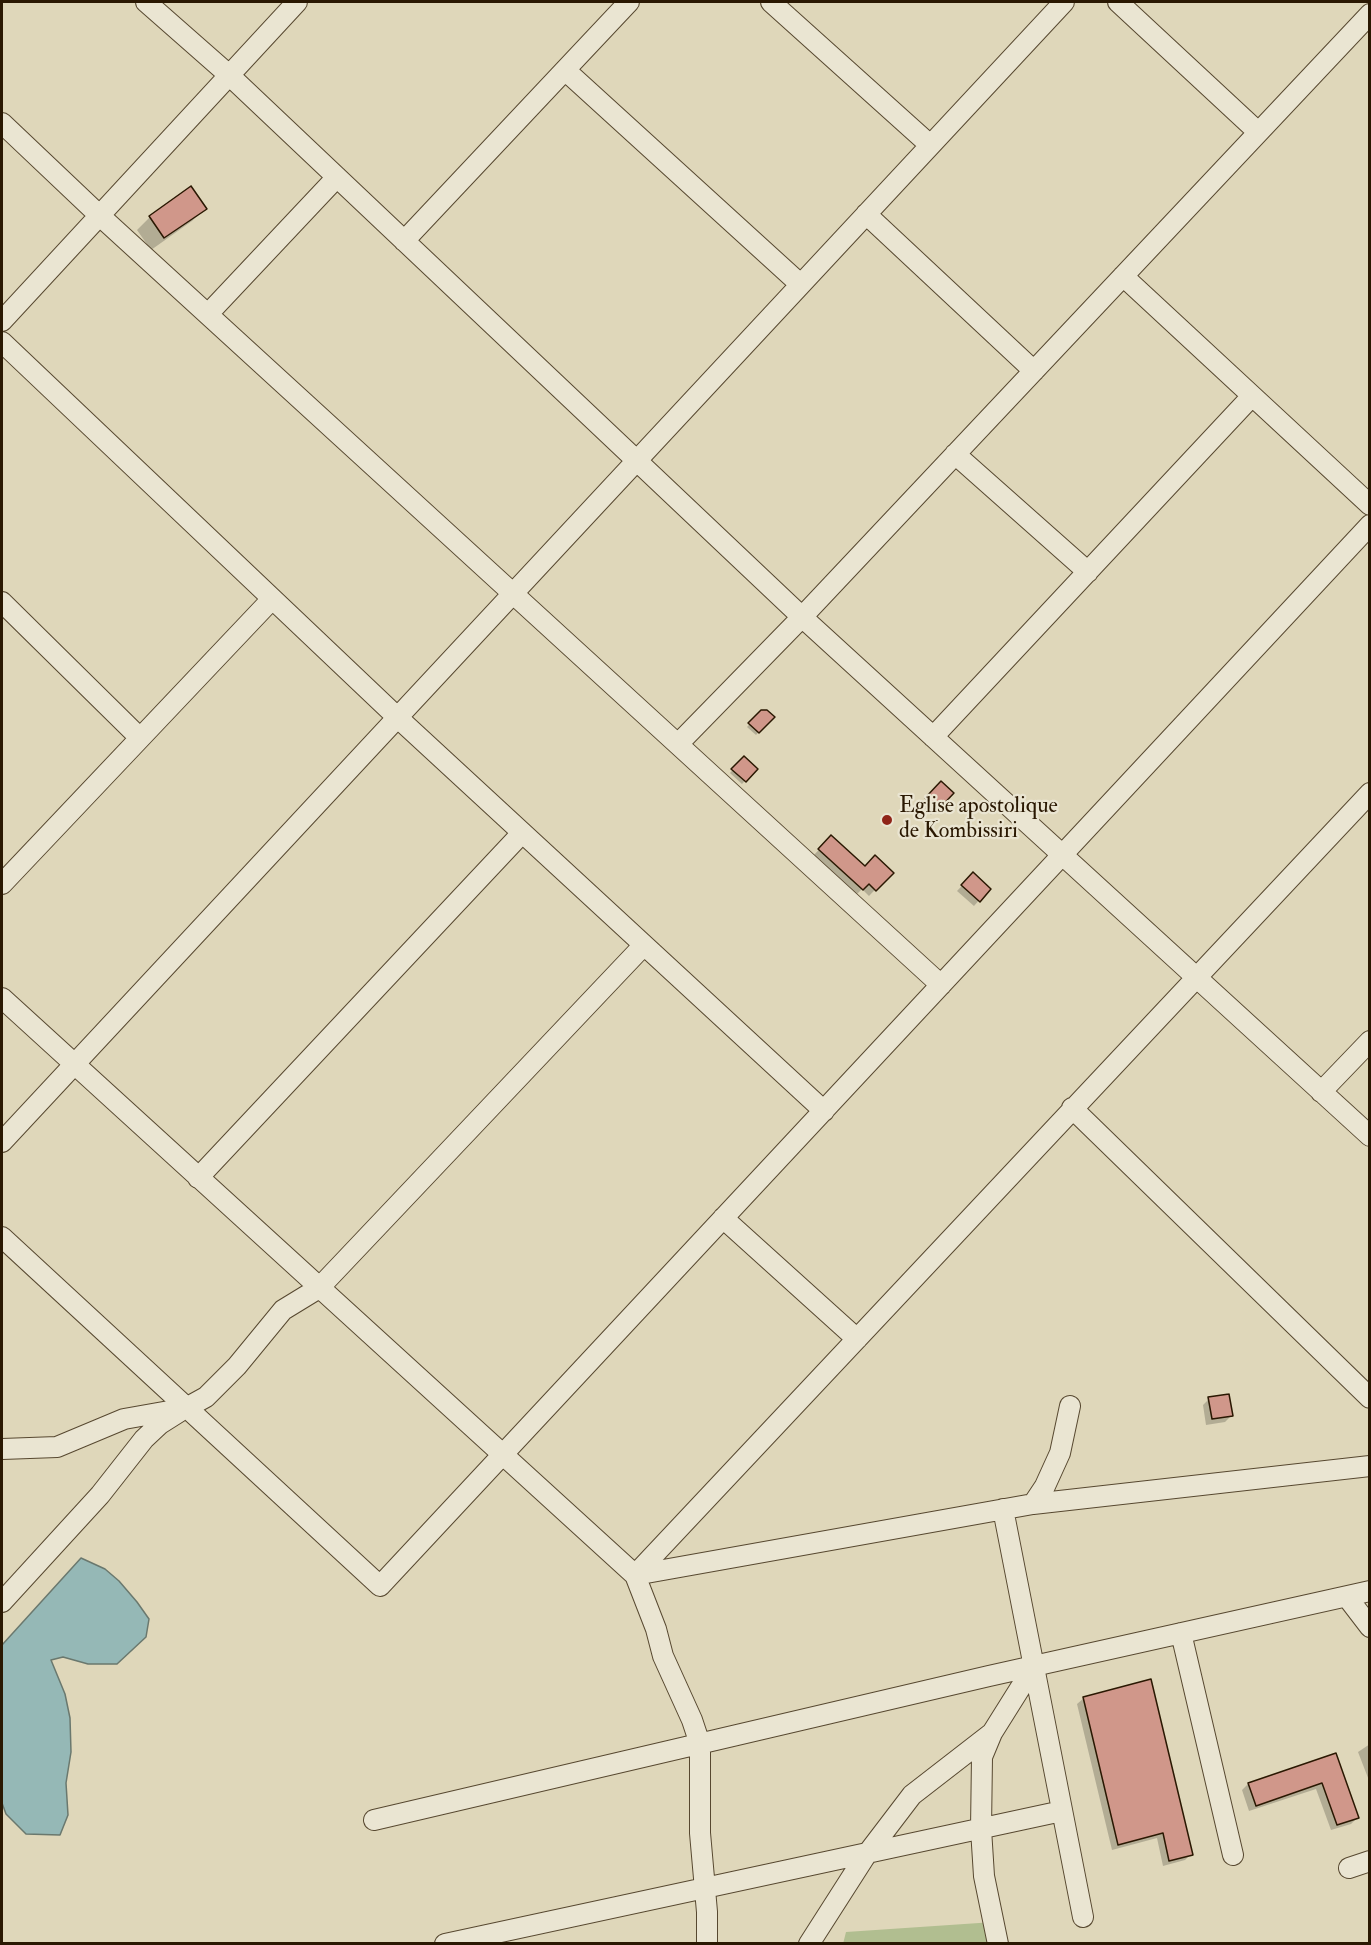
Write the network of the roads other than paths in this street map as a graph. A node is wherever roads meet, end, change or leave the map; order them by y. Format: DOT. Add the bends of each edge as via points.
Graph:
graph roads {
  1 [pos="146,2"];
  2 [pos="297,2"];
  3 [pos="629,2"];
  4 [pos="771,2"];
  5 [pos="1064,2"];
  6 [pos="1118,2"];
  7 [pos="1370,14"];
  8 [pos="565,70"];
  9 [pos="229,75"];
  10 [pos="2,123"];
  11 [pos="1258,132"];
  12 [pos="930,145"];
  13 [pos="337,177"];
  14 [pos="866,214"];
  15 [pos="99,215"];
  16 [pos="404,241"];
  17 [pos="1123,276"];
  18 [pos="800,284"];
  19 [pos="208,314"];
  20 [pos="2,321"];
  21 [pos="2,342"];
  22 [pos="1034,371"];
  23 [pos="1252,396"];
  24 [pos="955,454"];
  25 [pos="636,460"];
  26 [pos="1370,505"];
  27 [pos="1370,525"];
  28 [pos="1088,572"];
  29 [pos="513,592"];
  30 [pos="272,599"];
  31 [pos="2,602"];
  32 [pos="802,617"];
  33 [pos="397,717"];
  34 [pos="933,737"];
  35 [pos="140,738"];
  36 [pos="678,744"];
  37 [pos="1370,792"];
  38 [pos="522,833"];
  39 [pos="1062,855"];
  40 [pos="2,884"];
  41 [pos="644,945"];
  42 [pos="1196,977"];
  43 [pos="941,985"];
  44 [pos="2,998"];
  45 [pos="1370,1041"];
  46 [pos="73,1065"];
  47 [pos="1321,1092"];
  48 [pos="1072,1108"];
  49 [pos="824,1110"];
  50 [pos="1370,1136"];
  51 [pos="2,1142"];
  52 [pos="198,1178"];
  53 [pos="723,1218"];
  54 [pos="2,1237"];
  55 [pos="319,1288"];
  56 [pos="857,1339"];
  57 [pos="1370,1398"];
  58 [pos="1070,1406"];
  59 [pos="186,1408"];
  60 [pos="2,1449"];
  61 [pos="503,1454"];
  62 [pos="1370,1466"];
  63 [pos="1033,1504"];
  64 [pos="1003,1509"];
  65 [pos="635,1575"];
  66 [pos="1370,1591"];
  67 [pos="1347,1597"];
  68 [pos="2,1602"];
  69 [pos="1370,1627"];
  70 [pos="1181,1633"];
  71 [pos="1034,1666"];
  72 [pos="992,1733"];
  73 [pos="700,1744"];
  74 [pos="1062,1811"];
  75 [pos="374,1820"];
  76 [pos="981,1829"];
  77 [pos="867,1853"];
  78 [pos="1233,1855"];
  79 [pos="1370,1861"];
  80 [pos="1349,1868"];
  81 [pos="704,1888"];
  82 [pos="1083,1917"];
  83 [pos="445,1944"];
  84 [pos="707,1944"];
  85 [pos="809,1944"];
  86 [pos="998,1944"];
  1 -- 9 [label="street"];
  2 -- 9 [label="street"];
  3 -- 8 [label="street"];
  4 -- 12 [label="street"];
  5 -- 12 [label="street"];
  6 -- 11 [label="street"];
  7 -- 11 [label="street"];
  8 -- 16 [label="street"];
  8 -- 18 [label="street"];
  9 -- 13 [label="street"];
  9 -- 15 [label="street"];
  10 -- 15 [label="street"];
  11 -- 17 [label="street"];
  12 -- 14 [label="street"];
  13 -- 16 [label="street"];
  13 -- 19 [label="street"];
  14 -- 18 [label="street"];
  14 -- 22 [label="street"];
  15 -- 19 [label="street"];
  15 -- 20 [label="street"];
  16 -- 25 [label="street"];
  17 -- 22 [label="street"];
  17 -- 23 [label="street"];
  18 -- 25 [label="street"];
  19 -- 29 [label="street"];
  21 -- 30 [label="street"];
  22 -- 24 [label="street"];
  23 -- 26 [label="street"];
  23 -- 28 [label="street"];
  24 -- 28 [label="street"];
  24 -- 32 [label="street"];
  25 -- 29 [label="street"];
  25 -- 32 [label="street"];
  27 -- 39 [label="street"];
  28 -- 34 [label="street"];
  29 -- 33 [label="street"];
  29 -- 36 [label="street"];
  30 -- 33 [label="street"];
  30 -- 35 [label="street"];
  31 -- 35 [label="street"];
  32 -- 34 [label="street"];
  32 -- 36 [label="street"];
  33 -- 38 [label="street"];
  33 -- 46 [label="street"];
  34 -- 39 [label="street"];
  35 -- 40 [label="street"];
  36 -- 43 [label="street"];
  37 -- 42 [label="street"];
  38 -- 41 [label="street"];
  38 -- 52 [label="street"];
  39 -- 42 [label="street"];
  39 -- 43 [label="street"];
  41 -- 49 [label="street"];
  41 -- 55 [label="street"];
  42 -- 47 [label="street"];
  42 -- 48 [label="street"];
  43 -- 49 [label="street"];
  44 -- 46 [label="street"];
  45 -- 47 [label="street"];
  46 -- 51 [label="street"];
  46 -- 52 [label="street"];
  47 -- 50 [label="street"];
  48 -- 56 [label="street"];
  48 -- 57 [label="street"];
  49 -- 53 [label="street"];
  52 -- 55 [label="street"];
  53 -- 56 [label="street"];
  53 -- 61 [label="street"];
  54 -- 59 [label="street"];
  55 -- 59 [label="street" via="283,1310 230,1374 206,1397"];
  55 -- 61 [label="street"];
  56 -- 65 [label="street"];
  58 -- 63 [label="street" via="1060,1453"];
  59 -- 60 [label="street" via="124,1419 57,1447"];
  59 -- 61 [label="street" via="380,1586"];
  59 -- 68 [label="street" via="144,1439 100,1496"];
  61 -- 65 [label="street"];
  62 -- 63 [label="street"];
  63 -- 64 [label="street"];
  64 -- 65 [label="street"];
  64 -- 71 [label="street"];
  65 -- 73 [label="street"];
  66 -- 67 [label="street"];
  67 -- 69 [label="street"];
  67 -- 70 [label="street"];
  70 -- 71 [label="street"];
  70 -- 78 [label="street"];
  71 -- 72 [label="street"];
  71 -- 73 [label="street"];
  71 -- 74 [label="street"];
  72 -- 76 [label="street" via="982,1757"];
  72 -- 77 [label="street" via="912,1795"];
  73 -- 75 [label="street"];
  73 -- 81 [label="street"];
  74 -- 76 [label="street"];
  74 -- 82 [label="street"];
  76 -- 77 [label="street"];
  76 -- 86 [label="street" via="984,1876"];
  77 -- 81 [label="street"];
  77 -- 85 [label="street"];
  79 -- 80 [label="street"];
  81 -- 83 [label="street"];
  81 -- 84 [label="street"];
}
